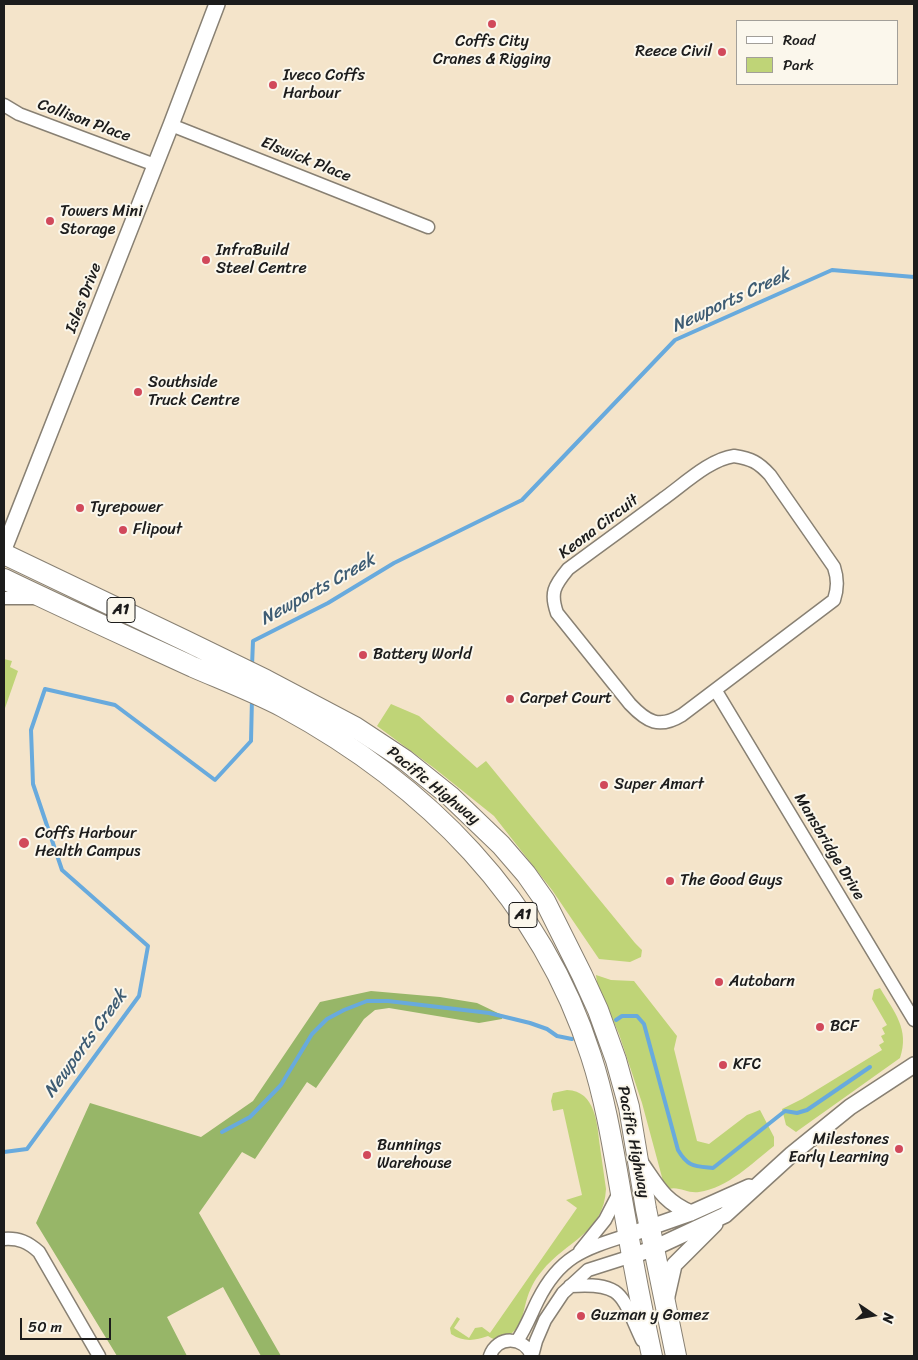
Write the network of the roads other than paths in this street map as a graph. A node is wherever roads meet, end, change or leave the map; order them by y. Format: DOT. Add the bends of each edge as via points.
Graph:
graph roads {
  1 [pos="217,4"];
  2 [pos="4,105"];
  3 [pos="171,125"];
  4 [pos="155,164"];
  5 [pos="428,227"];
  6 [pos="4,549"];
  7 [pos="4,554"];
  8 [pos="4,579"];
  9 [pos="4,598"];
  10 [pos="42,598"];
  11 [pos="234,675"];
  12 [pos="265,689"];
  13 [pos="716,691"];
  14 [pos="914,1020"];
  15 [pos="914,1065"];
  16 [pos="636,1157"];
  17 [pos="762,1181"];
  18 [pos="620,1189"];
  19 [pos="691,1213"];
  20 [pos="726,1215"];
  21 [pos="650,1228"];
  22 [pos="628,1235"];
  23 [pos="4,1239"];
  24 [pos="654,1248"];
  25 [pos="576,1254"];
  26 [pos="632,1256"];
  27 [pos="570,1286"];
  28 [pos="665,1306"];
  29 [pos="517,1341"];
  30 [pos="99,1356"];
  31 [pos="490,1356"];
  32 [pos="532,1356"];
  33 [pos="651,1356"];
  34 [pos="676,1356"];
  1 -- 3 [label="street, Isles Drive"];
  2 -- 4 [label="street, Collison Place" via="19,114"];
  3 -- 4 [label="street, Isles Drive"];
  3 -- 5 [label="street, Elswick Place"];
  4 -- 6 [label="street, Isles Drive"];
  7 -- 11 [label="highway, Pacific Highway / A1"];
  8 -- 10 [label="highway, Pacific Highway / A1"];
  9 -- 10 [label="street"];
  10 -- 11 [label="highway, Pacific Highway / A1"];
  11 -- 12 [label="highway, Pacific Highway / A1"];
  12 -- 16 [label="highway, Pacific Highway / A1" via="355,727 405,760 475,818 526,874 545,901 598,1010 629,1107"];
  12 -- 18 [label="highway, Pacific Highway / A1" via="418,800 466,844 519,909 543,946 576,1011 606,1107"];
  13 -- 13 [label="street, Keona Circuit" via="674,720 650,721 641,716 557,614 552,600 556,583 568,570 713,464 734,456 750,458 770,475 834,567 837,592 828,606"];
  13 -- 14 [label="street, Mansbridge Drive"];
  15 -- 17 [label="street" via="850,1107"];
  16 -- 19 [label="street" via="666,1198"];
  16 -- 21 [label="highway, Pacific Highway / A1"];
  17 -- 19 [label="street"];
  17 -- 20 [label="street"];
  18 -- 22 [label="highway, Pacific Highway / A1"];
  18 -- 25 [label="street" via="600,1227"];
  19 -- 21 [label="street"];
  20 -- 24 [label="street"];
  20 -- 28 [label="street" via="674,1265"];
  21 -- 22 [label="street"];
  21 -- 24 [label="highway, Pacific Highway / A1"];
  22 -- 25 [label="street"];
  22 -- 26 [label="highway, Pacific Highway / A1"];
  23 -- 30 [label="street" via="22,1240 39,1252"];
  24 -- 26 [label="street"];
  24 -- 28 [label="highway, Pacific Highway / A1"];
  25 -- 29 [label="street" via="549,1280"];
  26 -- 27 [label="street" via="588,1270"];
  26 -- 33 [label="highway, Pacific Highway / A1"];
  27 -- 32 [label="street" via="545,1320"];
  27 -- 33 [label="street" via="601,1286 617,1292"];
  28 -- 34 [label="highway, Pacific Highway / A1"];
  29 -- 31 [label="street" via="499,1344"];
  29 -- 32 [label="street" via="526,1346"];
}
